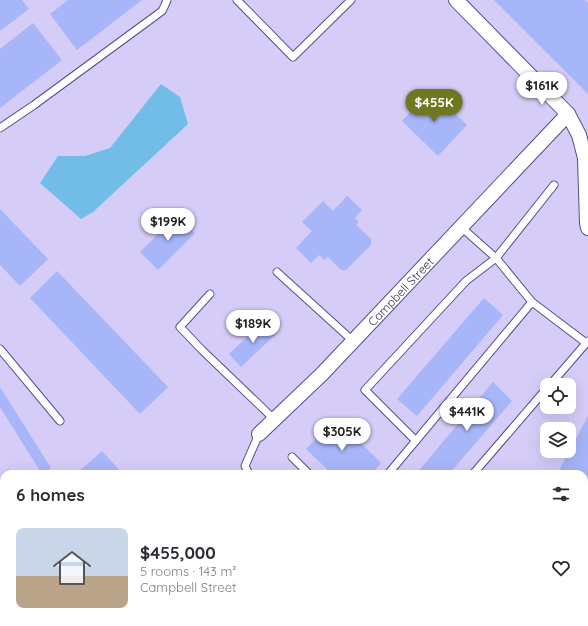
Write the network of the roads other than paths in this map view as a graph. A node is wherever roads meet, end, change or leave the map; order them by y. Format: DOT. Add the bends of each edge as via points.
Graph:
graph roads {
  1 [pos="167,0"];
  2 [pos="237,0"];
  3 [pos="351,0"];
  4 [pos="456,0"];
  5 [pos="568,114"];
  6 [pos="0,128"];
  7 [pos="554,186"];
  8 [pos="461,227"];
  9 [pos="588,228"];
  10 [pos="496,258"];
  11 [pos="277,272"];
  12 [pos="210,294"];
  13 [pos="532,302"];
  14 [pos="353,341"];
  15 [pos="587,342"];
  16 [pos="0,349"];
  17 [pos="556,378"];
  18 [pos="540,396"];
  19 [pos="275,420"];
  20 [pos="60,421"];
  21 [pos="259,434"];
  22 [pos="416,441"];
  23 [pos="292,457"];
  24 [pos="247,470"];
  25 [pos="305,470"];
  26 [pos="391,470"];
  27 [pos="476,470"];
  1 -- 6 [label="lane" via="162,11"];
  2 -- 3 [label="lane" via="293,57"];
  4 -- 5 [label="street"];
  5 -- 8 [label="street, Campbell Street"];
  5 -- 9 [label="street" via="585,158"];
  7 -- 10 [label="lane"];
  8 -- 10 [label="lane"];
  8 -- 14 [label="street, Campbell Street"];
  10 -- 13 [label="lane"];
  10 -- 22 [label="lane" via="466,281 365,390"];
  11 -- 14 [label="lane"];
  12 -- 19 [label="lane" via="180,326"];
  13 -- 15 [label="lane"];
  13 -- 22 [label="lane"];
  14 -- 19 [label="street, Campbell Street"];
  15 -- 17 [label="lane"];
  16 -- 20 [label="lane"];
  18 -- 27 [label="lane"];
  19 -- 21 [label="street, Campbell Street"];
  21 -- 24 [label="lane, Campbell Street" via="245,466"];
  22 -- 26 [label="lane"];
  23 -- 25 [label="lane"];
}
